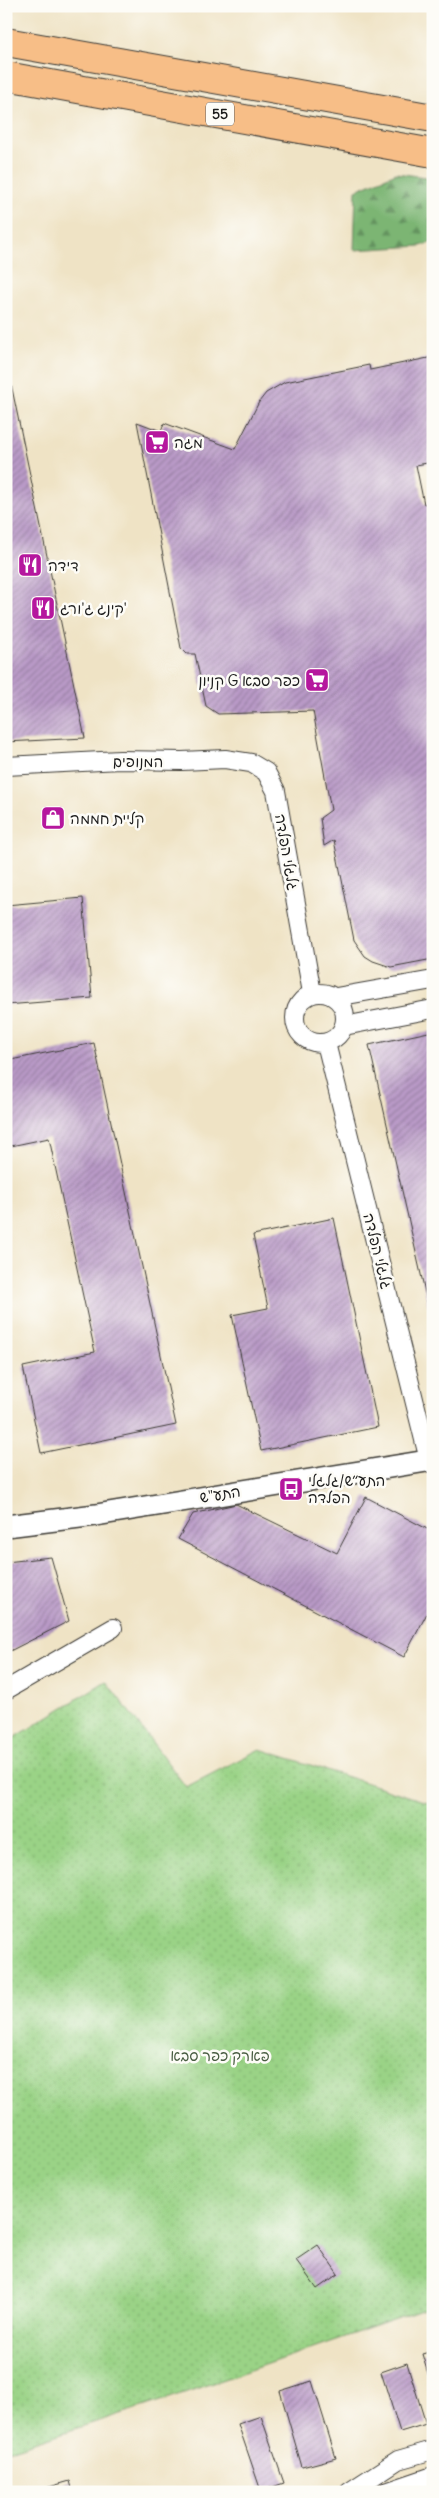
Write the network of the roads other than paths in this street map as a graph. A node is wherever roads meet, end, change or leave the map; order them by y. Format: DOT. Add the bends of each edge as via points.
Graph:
graph roads {
  1 [pos="6,42"];
  2 [pos="6,76"];
  3 [pos="433,118"];
  4 [pos="433,153"];
  5 [pos="6,766"];
  6 [pos="266,772"];
  7 [pos="433,980"];
  8 [pos="312,993"];
  9 [pos="336,998"];
  10 [pos="433,1009"];
  11 [pos="344,1026"];
  12 [pos="326,1043"];
  13 [pos="431,1460"];
  14 [pos="6,1526"];
  15 [pos="113,1628"];
  16 [pos="6,1690"];
  17 [pos="433,2450"];
  18 [pos="433,2476"];
  19 [pos="349,2492"];
  20 [pos="386,2492"];
  1 -- 3 [label="highway, 55"];
  2 -- 4 [label="highway, 55"];
  5 -- 6 [label="street, המנופים" via="225,759 251,763"];
  6 -- 8 [label="street, גלגלי הפלדה" via="276,792"];
  7 -- 9 [label="street"];
  8 -- 9 [label="street" via="321,992"];
  8 -- 12 [label="street" via="299,1004 295,1020 302,1036 309,1041"];
  9 -- 11 [label="street" via="345,1011"];
  10 -- 11 [label="street"];
  11 -- 12 [label="street" via="340,1034"];
  12 -- 13 [label="street, גלגלי הפלדה"];
  13 -- 14 [label="street, התע\"ש" via="96,1515"];
  15 -- 16 [label="street"];
  17 -- 19 [label="street" via="398,2460"];
  18 -- 20 [label="street"];
}
